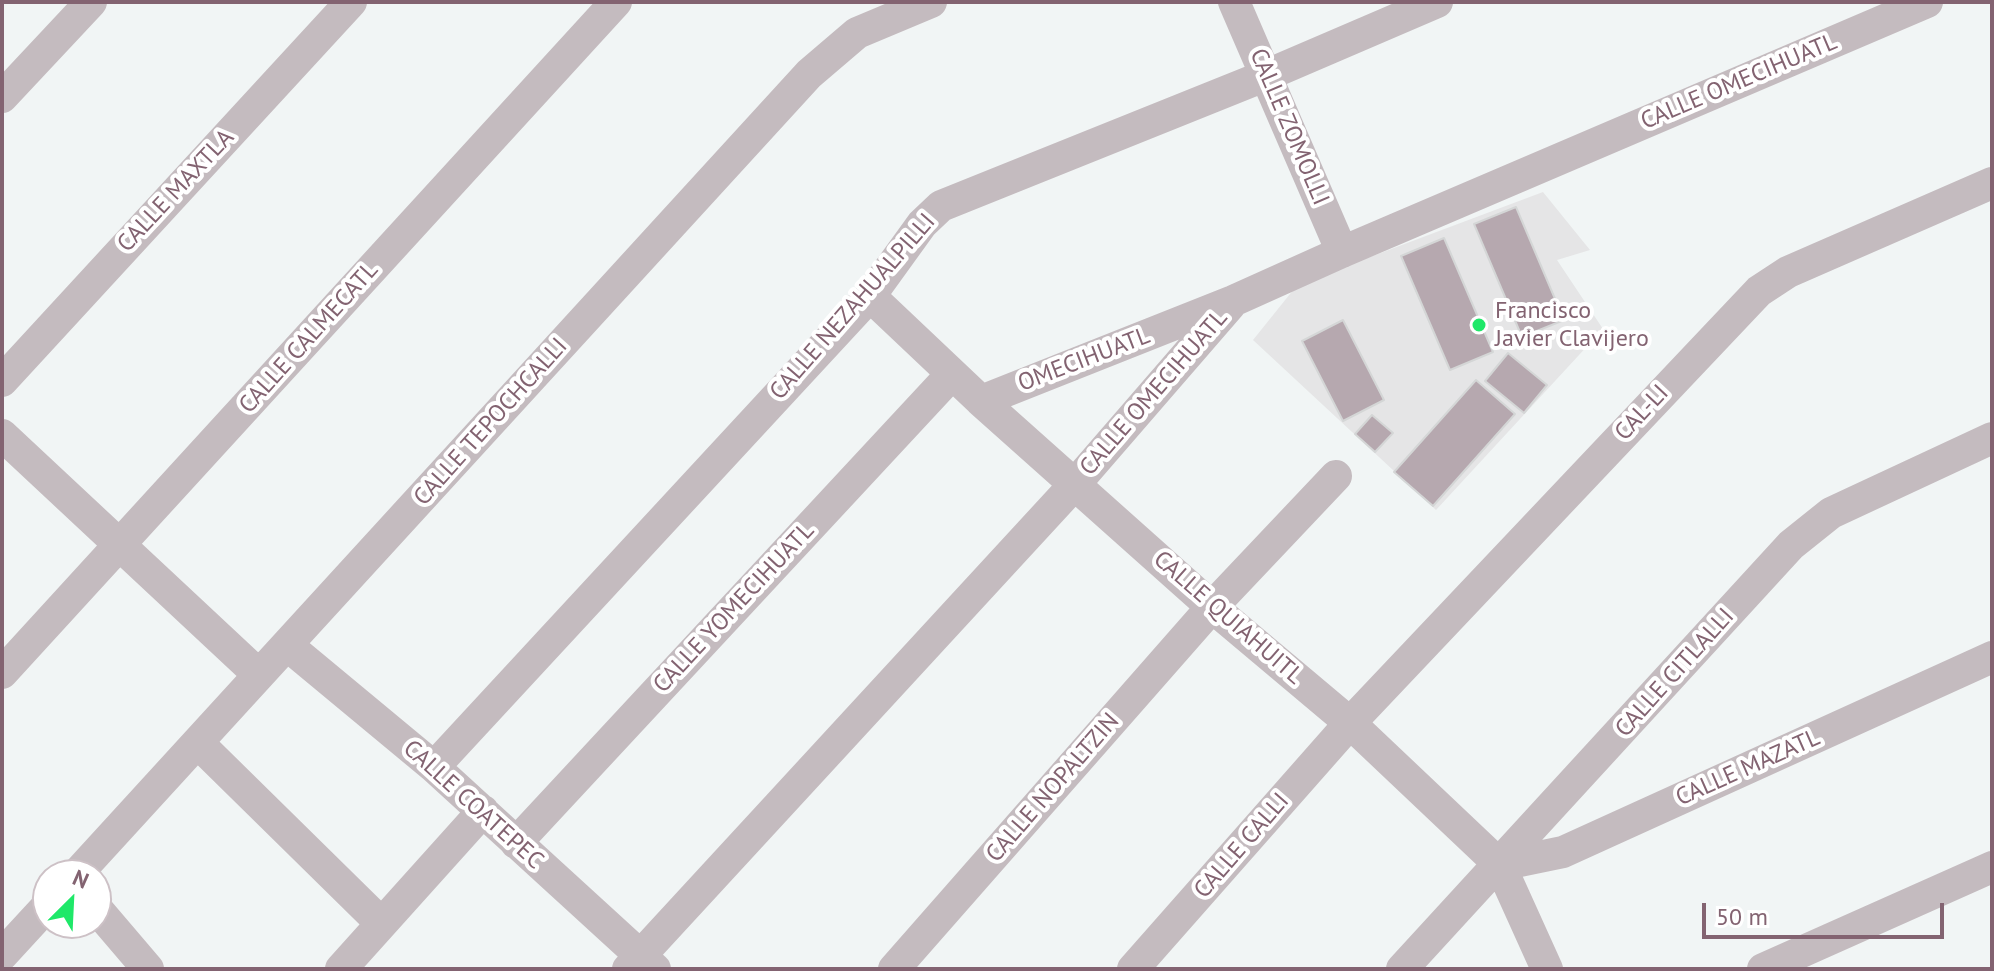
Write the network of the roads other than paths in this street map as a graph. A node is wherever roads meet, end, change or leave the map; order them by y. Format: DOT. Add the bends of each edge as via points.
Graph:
graph roads {
  1 [pos="91,2"];
  2 [pos="351,2"];
  3 [pos="616,2"];
  4 [pos="931,2"];
  5 [pos="1234,2"];
  6 [pos="1437,2"];
  7 [pos="1927,2"];
  8 [pos="1267,75"];
  9 [pos="2,97"];
  10 [pos="1992,183"];
  11 [pos="1342,252"];
  12 [pos="870,296"];
  13 [pos="1233,301"];
  14 [pos="952,374"];
  15 [pos="2,381"];
  16 [pos="981,401"];
  17 [pos="2,435"];
  18 [pos="1992,438"];
  19 [pos="1336,476"];
  20 [pos="1075,484"];
  21 [pos="120,545"];
  22 [pos="1212,607"];
  23 [pos="287,645"];
  24 [pos="1992,657"];
  25 [pos="2,673"];
  26 [pos="259,675"];
  27 [pos="1350,723"];
  28 [pos="198,743"];
  29 [pos="434,767"];
  30 [pos="483,811"];
  31 [pos="516,843"];
  32 [pos="91,859"];
  33 [pos="1500,865"];
  34 [pos="1992,867"];
  35 [pos="32,922"];
  36 [pos="381,923"];
  37 [pos="112,927"];
  38 [pos="2,955"];
  39 [pos="641,965"];
  40 [pos="148,969"];
  41 [pos="341,969"];
  42 [pos="894,969"];
  43 [pos="1133,969"];
  44 [pos="1402,969"];
  45 [pos="1547,969"];
  46 [pos="1763,969"];
  1 -- 9 [label="street"];
  2 -- 15 [label="street, CALLE MAXTLA"];
  3 -- 21 [label="street, CALLE CALMECATL"];
  4 -- 23 [label="street, CALLE TEPOCHCALLI" via="857,33 809,74"];
  5 -- 8 [label="street, CALLE ZOMOLLI"];
  6 -- 8 [label="street, CALLE NEZAHUALPILLI"];
  7 -- 11 [label="street, CALLE OMECIHUATL"];
  8 -- 11 [label="street, CALLE ZOMOLLI"];
  8 -- 12 [label="street, CALLE NEZAHUALPILLI" via="941,206"];
  10 -- 27 [label="street, CAL-LI" via="1788,272 1759,291"];
  11 -- 13 [label="street, CALLE OMECIHUATL"];
  12 -- 14 [label="street, CALLE QUIAHUITL"];
  12 -- 29 [label="street, CALLE NEZAHUALPILLI"];
  13 -- 16 [label="street, OMECIHUATL"];
  13 -- 20 [label="street, CALLE OMECIHUATL"];
  14 -- 16 [label="street, CALLE QUIAHUITL"];
  14 -- 31 [label="street, CALLE YOMECIHUATL"];
  16 -- 20 [label="street, CALLE QUIAHUITL"];
  17 -- 21 [label="street"];
  18 -- 33 [label="street, CALLE CITLALLI" via="1831,513 1791,545"];
  19 -- 22 [label="street, CALLE NOPALTZIN"];
  20 -- 22 [label="street, CALLE QUIAHUITL"];
  20 -- 39 [label="street, CALLE OMECIHUATL"];
  21 -- 25 [label="street, CALLE CALMECATL"];
  21 -- 26 [label="street"];
  22 -- 27 [label="street, CALLE QUIAHUITL"];
  22 -- 42 [label="street, CALLE NOPALTZIN"];
  23 -- 26 [label="street, CALLE TEPOCHCALLI"];
  23 -- 29 [label="street, CALLE COATEPEC"];
  24 -- 33 [label="street, CALLE MAZATL" via="1563,852"];
  26 -- 28 [label="street, CALLE TEPOCHCALLI"];
  27 -- 33 [label="street, CALLE QUIAHUITL"];
  27 -- 43 [label="street, CALLE CALLI"];
  28 -- 32 [label="street, CALLE TEPOCHCALLI"];
  28 -- 36 [label="street"];
  29 -- 30 [label="street, CALLE COATEPEC"];
  30 -- 31 [label="street, CALLE COATEPEC"];
  30 -- 36 [label="street"];
  31 -- 39 [label="street, CALLE COATEPEC"];
  33 -- 44 [label="street, CALLE CITLALLI"];
  33 -- 45 [label="street, CALLE QUIAHUITL"];
  34 -- 46 [label="street"];
  35 -- 38 [label="street"];
  36 -- 41 [label="street"];
  37 -- 40 [label="street"];
}
